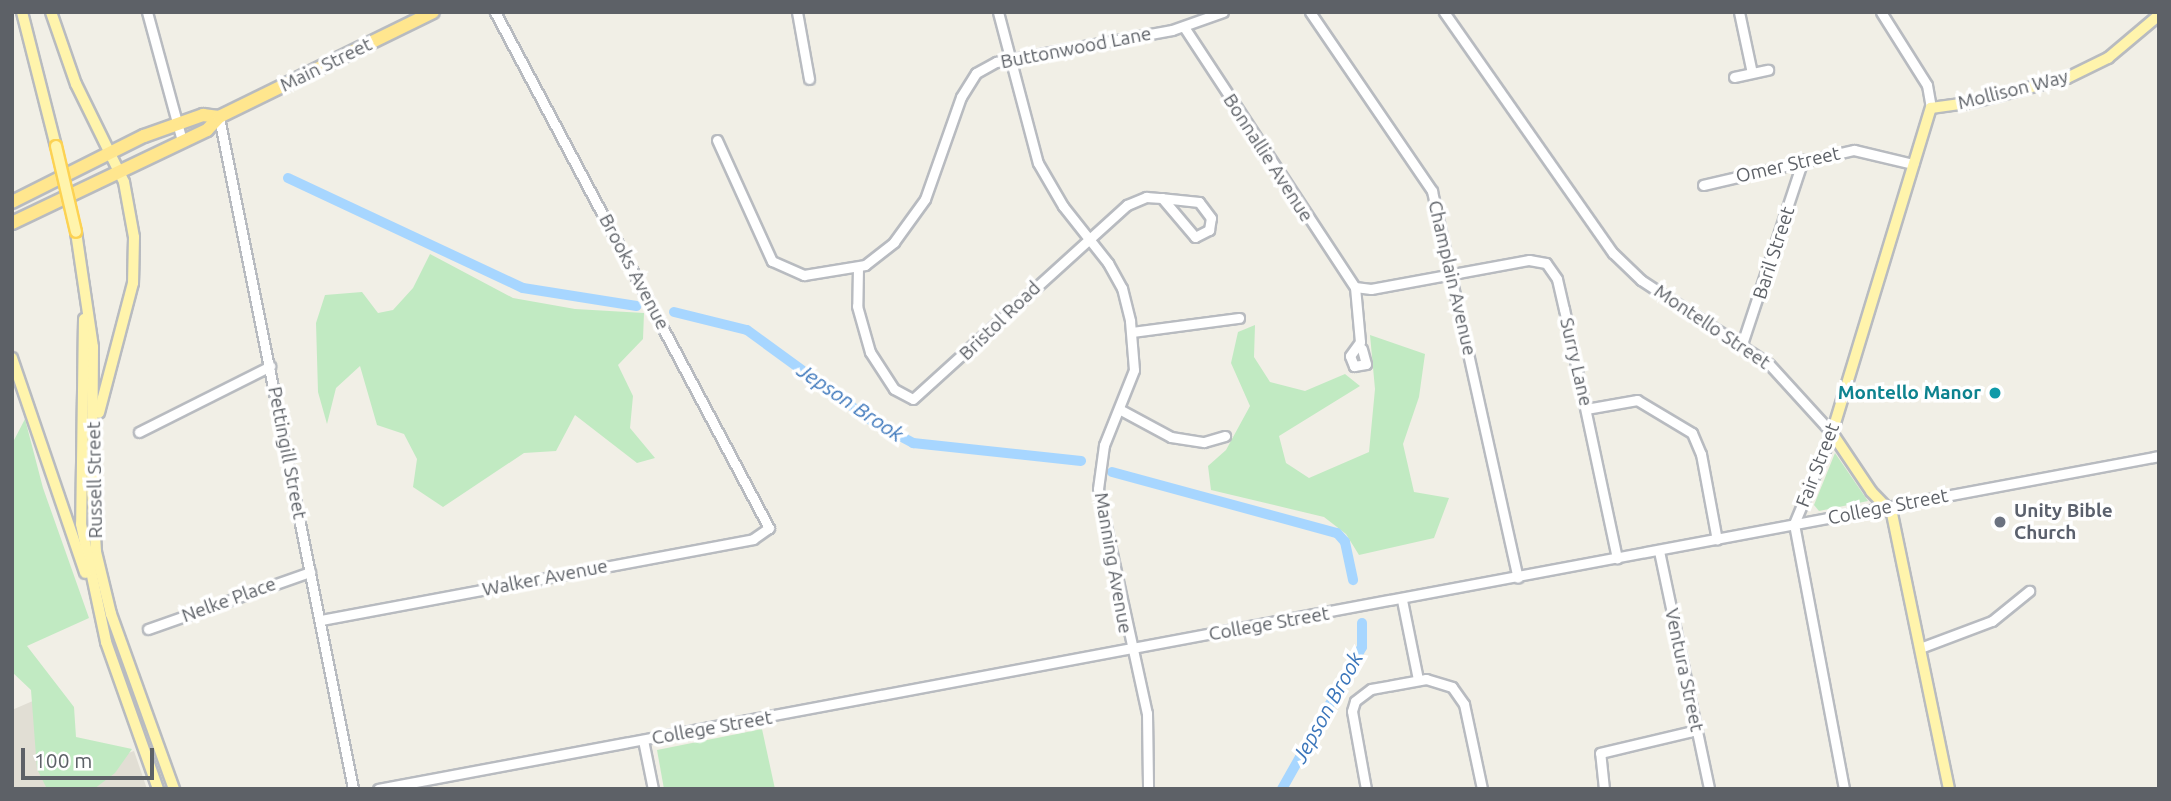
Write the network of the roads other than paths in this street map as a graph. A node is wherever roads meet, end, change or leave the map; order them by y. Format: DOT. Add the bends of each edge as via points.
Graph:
graph roads {
  1 [pos="22,12"];
  2 [pos="51,12"];
  3 [pos="147,12"];
  4 [pos="433,12"];
  5 [pos="495,12"];
  6 [pos="797,12"];
  7 [pos="998,12"];
  8 [pos="1223,12"];
  9 [pos="1310,12"];
  10 [pos="1444,12"];
  11 [pos="1739,12"];
  12 [pos="1881,12"];
  13 [pos="2159,15"];
  14 [pos="1184,27"];
  15 [pos="1009,59"];
  16 [pos="1768,70"];
  17 [pos="1752,73"];
  18 [pos="1734,77"];
  19 [pos="809,79"];
  20 [pos="1931,108"];
  21 [pos="219,117"];
  22 [pos="178,123"];
  23 [pos="717,140"];
  24 [pos="182,141"];
  25 [pos="111,152"];
  26 [pos="1803,160"];
  27 [pos="1913,164"];
  28 [pos="120,170"];
  29 [pos="1703,185"];
  30 [pos="1162,198"];
  31 [pos="12,202"];
  32 [pos="12,223"];
  33 [pos="1088,236"];
  34 [pos="858,267"];
  35 [pos="1452,274"];
  36 [pos="84,284"];
  37 [pos="1355,287"];
  38 [pos="1239,318"];
  39 [pos="1132,332"];
  40 [pos="1742,345"];
  41 [pos="1362,349"];
  42 [pos="12,358"];
  43 [pos="270,366"];
  44 [pos="1119,409"];
  45 [pos="1586,409"];
  46 [pos="139,432"];
  47 [pos="1832,433"];
  48 [pos="1225,436"];
  49 [pos="2159,456"];
  50 [pos="93,458"];
  51 [pos="1883,506"];
  52 [pos="1794,524"];
  53 [pos="767,532"];
  54 [pos="1717,540"];
  55 [pos="1660,551"];
  56 [pos="1617,558"];
  57 [pos="310,572"];
  58 [pos="1518,578"];
  59 [pos="2029,591"];
  60 [pos="1402,600"];
  61 [pos="99,615"];
  62 [pos="321,620"];
  63 [pos="148,629"];
  64 [pos="1920,648"];
  65 [pos="1129,650"];
  66 [pos="1418,679"];
  67 [pos="1697,730"];
  68 [pos="643,740"];
  69 [pos="158,789"];
  70 [pos="174,789"];
  71 [pos="353,789"];
  72 [pos="378,789"];
  73 [pos="653,789"];
  74 [pos="1148,789"];
  75 [pos="1366,789"];
  76 [pos="1482,789"];
  77 [pos="1604,789"];
  78 [pos="1709,789"];
  79 [pos="1844,789"];
  80 [pos="1949,789"];
  1 -- 36 [label="main road, Russell Street, bridge" via="76,232"];
  2 -- 25 [label="main road" via="75,84"];
  3 -- 22 [label="street"];
  4 -- 21 [label="highway, Main Street"];
  5 -- 53 [label="street, Brooks Avenue" via="762,510"];
  6 -- 19 [label="street"];
  7 -- 15 [label="street, Manning Avenue"];
  8 -- 14 [label="street, Buttonwood Lane"];
  9 -- 35 [label="street, Champlain Avenue" via="1428,181"];
  10 -- 40 [label="street, Montello Street" via="1613,253 1641,280"];
  11 -- 17 [label="street"];
  12 -- 20 [label="street" via="1927,85"];
  13 -- 20 [label="main road, Mollison Way" via="2108,58 2067,78 1975,103"];
  14 -- 15 [label="street, Buttonwood Lane"];
  14 -- 37 [label="street, Bonnallie Avenue"];
  15 -- 33 [label="street, Manning Avenue" via="1030,145 1045,181"];
  15 -- 34 [label="street, Buttonwood Lane" via="988,65 971,79 917,213 879,256"];
  16 -- 17 [label="street"];
  17 -- 18 [label="street"];
  20 -- 27 [label="main road, Fair Street"];
  21 -- 22 [label="highway, Main Street" via="203,115"];
  21 -- 24 [label="highway, Main Street" via="206,130"];
  21 -- 43 [label="street, Pettingill Street"];
  22 -- 24 [label="street"];
  22 -- 25 [label="highway, Main Street"];
  23 -- 34 [label="street" via="772,261 804,275"];
  24 -- 28 [label="highway, Main Street"];
  25 -- 28 [label="main road"];
  25 -- 31 [label="highway, Main Street"];
  26 -- 27 [label="street, Omer Street" via="1854,150"];
  26 -- 29 [label="street, Omer Street"];
  26 -- 40 [label="street, Baril Street"];
  27 -- 47 [label="main road, Fair Street"];
  28 -- 32 [label="highway, Main Street"];
  28 -- 50 [label="main road" via="130,213 134,265"];
  30 -- 30 [label="street, Bristol Road" via="1195,237 1209,230 1211,218 1199,202"];
  30 -- 33 [label="street, Bristol Road" via="1133,201"];
  33 -- 34 [label="street, Bristol Road" via="947,371 918,396 907,399 894,390 870,352 857,306"];
  33 -- 39 [label="street, Manning Avenue" via="1122,288"];
  35 -- 37 [label="street" via="1371,289"];
  35 -- 45 [label="street, Surry Lane" via="1529,260 1546,263 1556,279"];
  35 -- 58 [label="street, Champlain Avenue"];
  36 -- 50 [label="main road, Russell Street" via="93,347"];
  36 -- 61 [label="main road, Russell Street" via="81,524"];
  37 -- 41 [label="street" via="1360,346 1349,359 1356,367 1368,360"];
  38 -- 39 [label="street"];
  39 -- 44 [label="street, Manning Avenue" via="1134,370"];
  40 -- 47 [label="street, Montello Street" via="1793,386"];
  42 -- 61 [label="main road"];
  43 -- 46 [label="street"];
  43 -- 57 [label="street, Pettingill Street"];
  44 -- 48 [label="street" via="1171,437 1204,442"];
  44 -- 65 [label="street, Manning Avenue" via="1104,445 1098,489"];
  45 -- 54 [label="street" via="1637,400 1692,433 1701,453"];
  45 -- 56 [label="street, Surry Lane"];
  47 -- 51 [label="main road, Montello Street"];
  47 -- 52 [label="street, Fair Street"];
  49 -- 51 [label="street, College Street"];
  50 -- 70 [label="main road, Russell Street" via="94,532 106,597"];
  51 -- 52 [label="street, College Street"];
  51 -- 64 [label="main road, Montello Street" via="1892,513"];
  52 -- 54 [label="street, College Street"];
  52 -- 79 [label="street, Fair Street"];
  53 -- 62 [label="street, Walker Avenue" via="741,542"];
  54 -- 55 [label="street, College Street"];
  55 -- 56 [label="street, College Street"];
  55 -- 67 [label="street, Ventura Street"];
  56 -- 58 [label="street, College Street"];
  57 -- 62 [label="street, Pettingill Street"];
  57 -- 63 [label="street, Nelke Place"];
  58 -- 60 [label="street, College Street"];
  59 -- 64 [label="street" via="1992,621"];
  60 -- 65 [label="street, College Street"];
  60 -- 66 [label="street"];
  61 -- 69 [label="main road, Russell Street"];
  62 -- 71 [label="street, Pettingill Street"];
  64 -- 80 [label="main road, Montello Street"];
  65 -- 68 [label="street, College Street"];
  65 -- 74 [label="street, Manning Avenue" via="1147,713"];
  66 -- 75 [label="street" via="1371,689 1355,701 1352,711"];
  66 -- 76 [label="street" via="1445,683 1464,704"];
  67 -- 77 [label="street" via="1600,753"];
  67 -- 78 [label="street, Ventura Street"];
  68 -- 72 [label="street, College Street"];
  68 -- 73 [label="street"];
}
